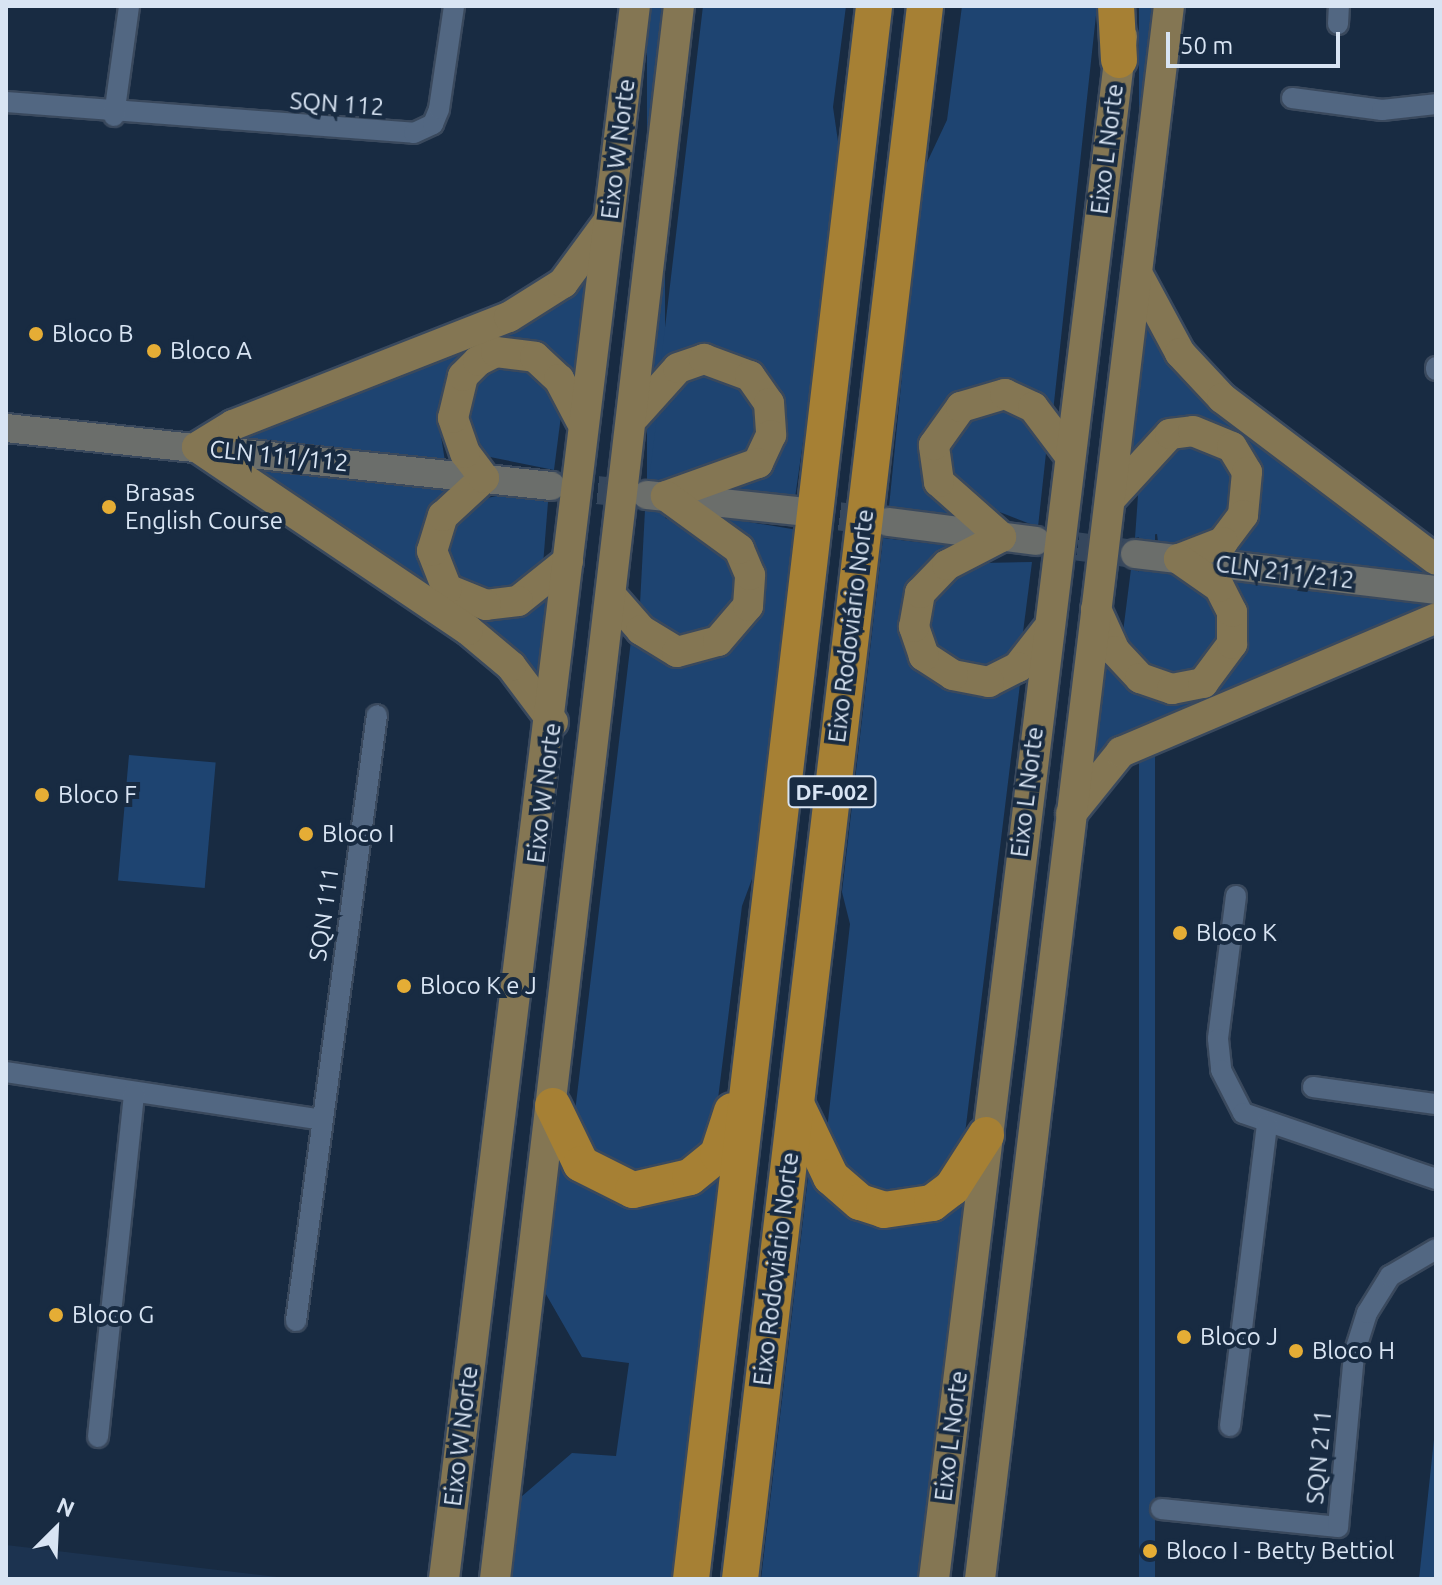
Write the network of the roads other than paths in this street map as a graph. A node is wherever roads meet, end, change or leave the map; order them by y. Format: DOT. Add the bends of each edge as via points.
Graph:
graph roads {
  1 [pos="129,6"];
  2 [pos="454,6"];
  3 [pos="635,6"];
  4 [pos="679,6"];
  5 [pos="925,6"];
  6 [pos="1116,6"];
  7 [pos="1125,6"];
  8 [pos="1169,6"];
  9 [pos="872,14"];
  10 [pos="1119,60"];
  11 [pos="1292,98"];
  12 [pos="6,102"];
  13 [pos="1436,104"];
  14 [pos="114,116"];
  15 [pos="610,218"];
  16 [pos="1137,273"];
  17 [pos="635,416"];
  18 [pos="581,421"];
  19 [pos="6,428"];
  20 [pos="197,447"];
  21 [pos="1067,452"];
  22 [pos="484,478"];
  23 [pos="551,486"];
  24 [pos="657,496"];
  25 [pos="1112,497"];
  26 [pos="796,511"];
  27 [pos="888,522"];
  28 [pos="1001,537"];
  29 [pos="1036,541"];
  30 [pos="1135,554"];
  31 [pos="1179,559"];
  32 [pos="1436,560"];
  33 [pos="568,561"];
  34 [pos="1436,590"];
  35 [pos="615,600"];
  36 [pos="1096,609"];
  37 [pos="1436,618"];
  38 [pos="1046,631"];
  39 [pos="377,715"];
  40 [pos="553,722"];
  41 [pos="1069,817"];
  42 [pos="1236,896"];
  43 [pos="759,993"];
  44 [pos="6,1072"];
  45 [pos="1313,1087"];
  46 [pos="134,1093"];
  47 [pos="795,1102"];
  48 [pos="1436,1104"];
  49 [pos="553,1106"];
  50 [pos="322,1120"];
  51 [pos="1267,1124"];
  52 [pos="986,1135"];
  53 [pos="1436,1179"];
  54 [pos="1436,1249"];
  55 [pos="296,1321"];
  56 [pos="1230,1426"];
  57 [pos="98,1437"];
  58 [pos="1161,1509"];
  59 [pos="444,1579"];
  60 [pos="495,1579"];
  61 [pos="691,1579"];
  62 [pos="740,1579"];
  63 [pos="934,1579"];
  64 [pos="980,1579"];
  1 -- 14 [label="street"];
  2 -- 14 [label="street, SQN 112" via="439,109 426,130"];
  3 -- 15 [label="main road, Eixo W Norte"];
  4 -- 17 [label="main road, Eixo W Norte"];
  5 -- 47 [label="highway, Eixo Rodoviário Norte / DF-002"];
  6 -- 10 [label="highway"];
  7 -- 10 [label="main road, Eixo L Norte"];
  8 -- 16 [label="main road, Eixo L Norte"];
  9 -- 43 [label="highway, Eixo Rodoviário Norte / DF-002"];
  10 -- 21 [label="main road, Eixo L Norte"];
  11 -- 13 [label="street" via="1382,110"];
  12 -- 14 [label="street, SQN 112"];
  15 -- 18 [label="main road, Eixo W Norte"];
  15 -- 20 [label="main road" via="563,283 509,317 233,425"];
  16 -- 25 [label="main road, Eixo L Norte"];
  16 -- 32 [label="main road" via="1180,353 1222,398"];
  17 -- 24 [label="main road" via="678,368 704,359 736,367 769,403 771,435 758,463"];
  17 -- 35 [label="main road, Eixo W Norte"];
  18 -- 22 [label="main road" via="559,379 535,357 496,352 478,361 463,376 453,418 465,453"];
  18 -- 33 [label="main road, Eixo W Norte"];
  19 -- 20 [label="street, CLN 111/112"];
  20 -- 22 [label="street, CLN 111/112"];
  20 -- 40 [label="main road" via="468,630 511,666"];
  21 -- 28 [label="main road" via="1021,399 990,395 950,417 934,445 939,482"];
  21 -- 38 [label="main road, Eixo L Norte"];
  22 -- 23 [label="street, CLN 111/112"];
  22 -- 33 [label="main road" via="436,530 433,561 447,589 470,603 508,603"];
  24 -- 26 [label="street"];
  24 -- 35 [label="main road" via="739,549 750,575 748,606 718,641 677,652 641,630"];
  25 -- 31 [label="main road" via="1170,434 1193,431 1232,447 1247,472 1243,515 1223,542"];
  25 -- 36 [label="main road, Eixo L Norte"];
  27 -- 28 [label="street"];
  28 -- 29 [label="street"];
  28 -- 38 [label="main road" via="947,565 920,593 917,643 953,675 989,682 1018,667"];
  30 -- 31 [label="street, CLN 211/212"];
  31 -- 34 [label="street, CLN 211/212"];
  31 -- 36 [label="main road" via="1219,587 1232,612 1232,644 1203,683 1172,689 1140,678 1115,651"];
  33 -- 40 [label="main road, Eixo W Norte"];
  35 -- 49 [label="main road, Eixo W Norte"];
  36 -- 41 [label="main road, Eixo L Norte"];
  37 -- 41 [label="main road" via="1121,752"];
  38 -- 52 [label="main road, Eixo L Norte"];
  39 -- 50 [label="street, SQN 111"];
  40 -- 59 [label="main road, Eixo W Norte"];
  41 -- 64 [label="main road, Eixo L Norte"];
  42 -- 51 [label="street" via="1218,1039 1221,1070 1243,1113"];
  43 -- 49 [label="highway" via="730,1122 718,1154 690,1177 664,1189 633,1190 601,1178 581,1164"];
  43 -- 61 [label="highway, Eixo Rodoviário Norte / DF-002"];
  44 -- 46 [label="street"];
  45 -- 48 [label="street"];
  46 -- 50 [label="street"];
  46 -- 57 [label="street"];
  47 -- 52 [label="highway" via="831,1177 860,1202 884,1210 932,1203 960,1177"];
  47 -- 62 [label="highway, Eixo Rodoviário Norte / DF-002"];
  49 -- 60 [label="main road, Eixo W Norte"];
  50 -- 55 [label="street, SQN 111"];
  51 -- 53 [label="street"];
  51 -- 56 [label="street"];
  52 -- 63 [label="main road, Eixo L Norte"];
  54 -- 58 [label="street, SQN 211" via="1390,1276 1367,1313 1354,1354 1338,1527"];
}
